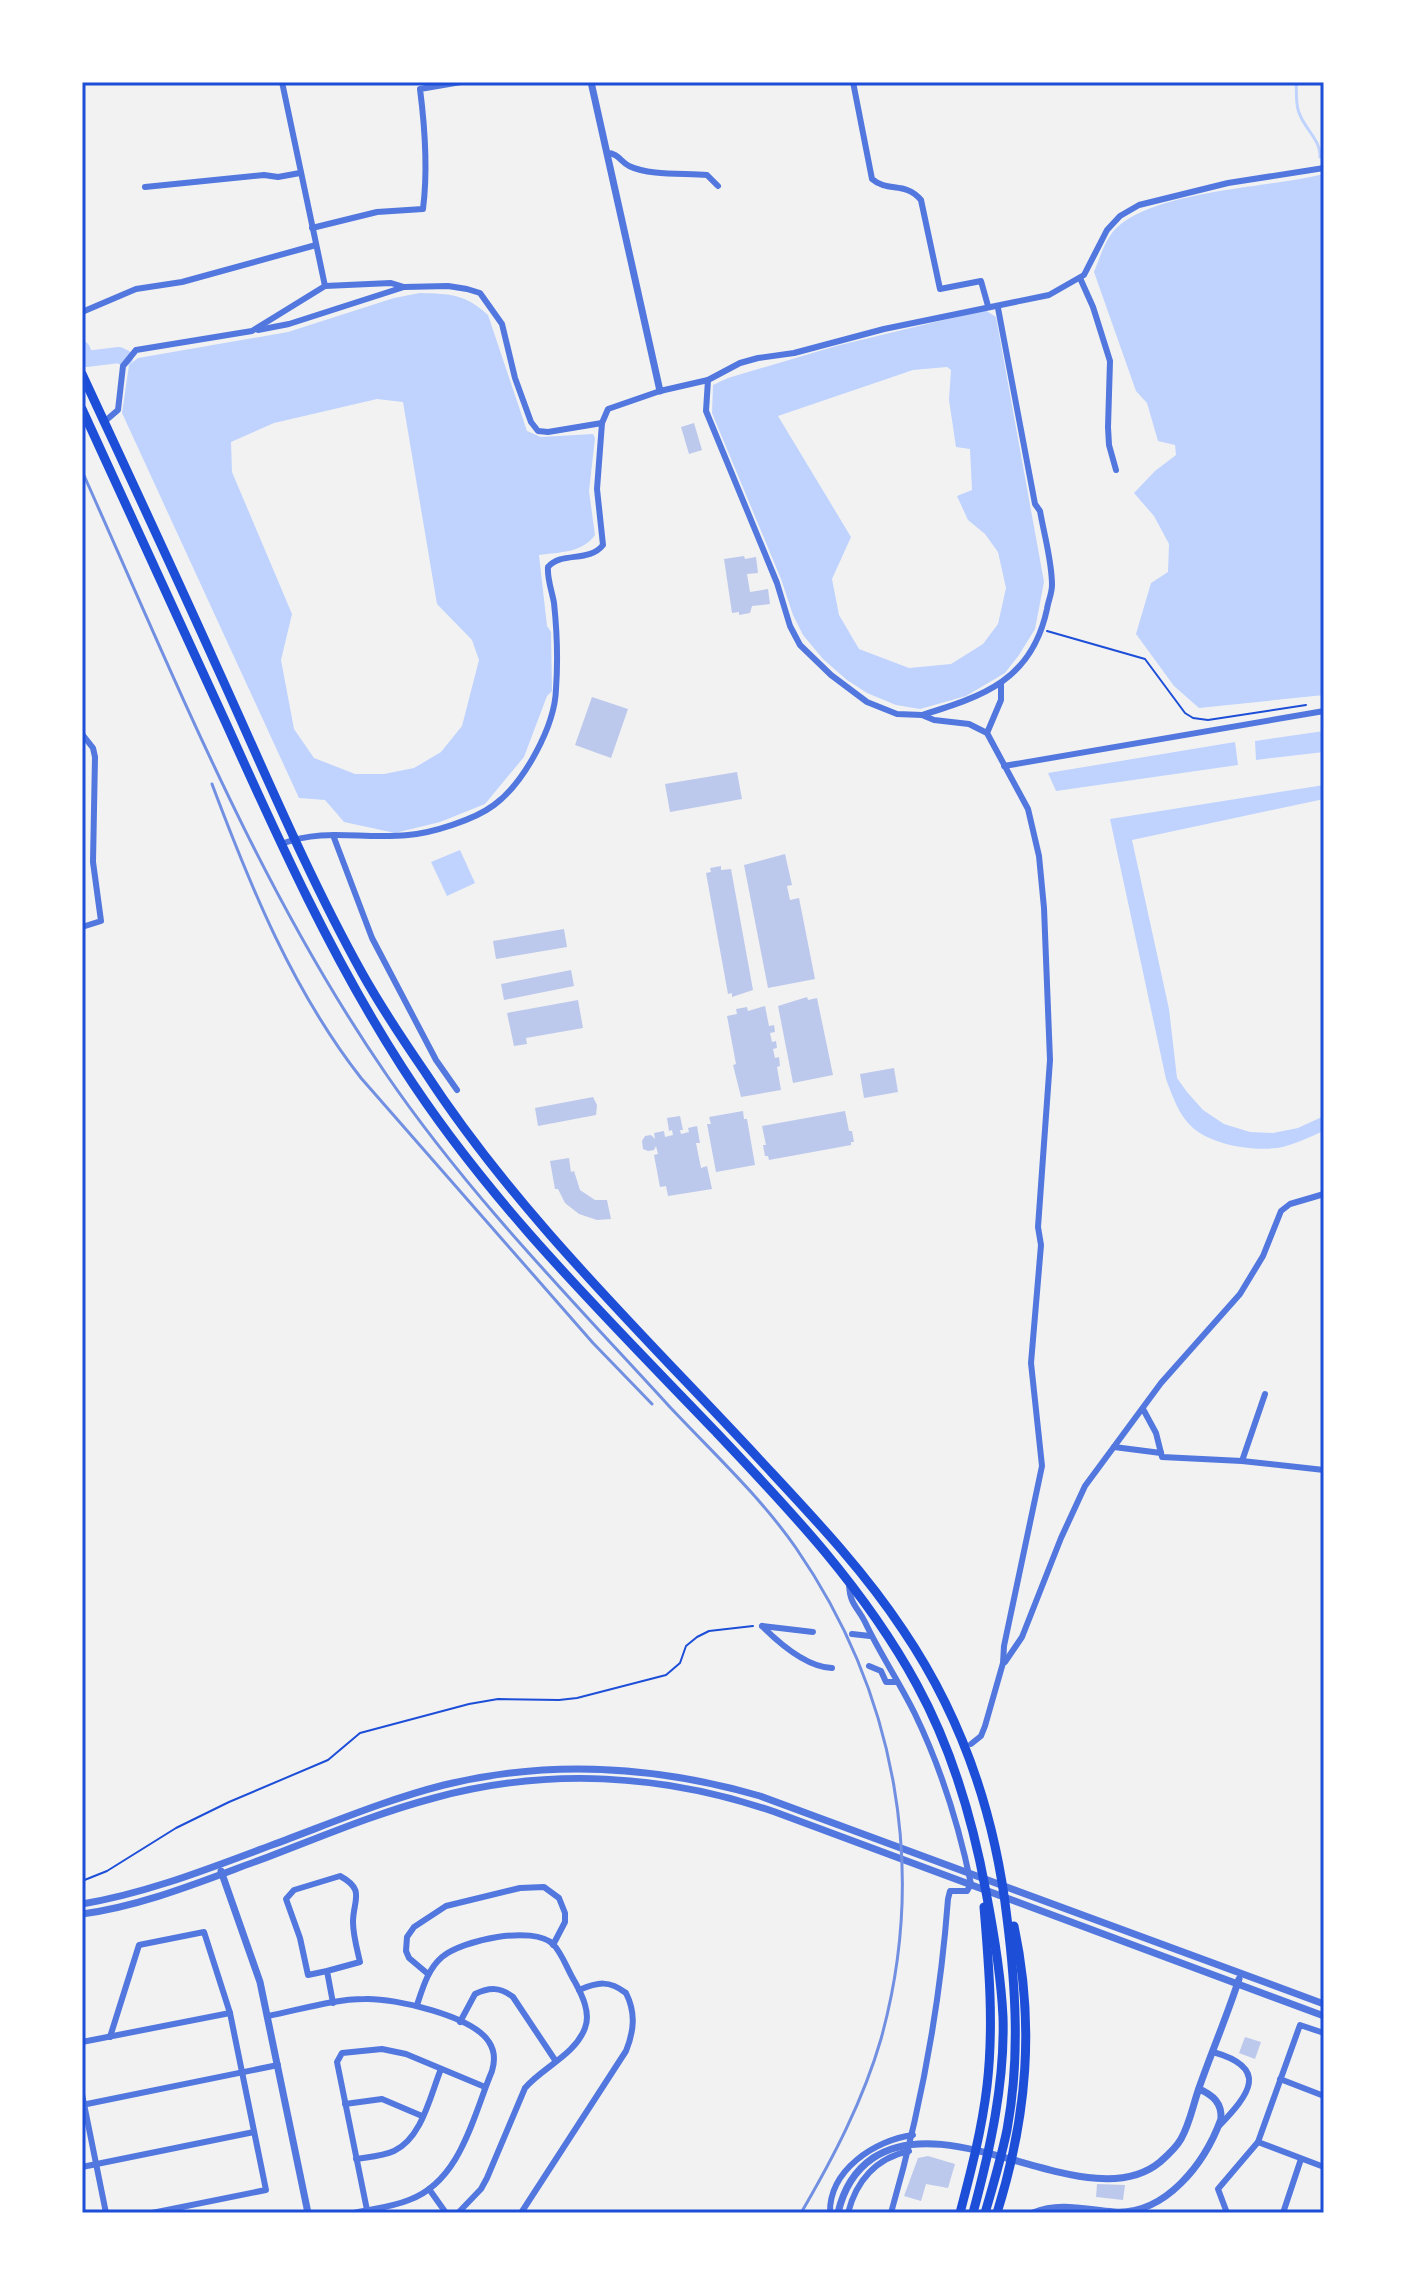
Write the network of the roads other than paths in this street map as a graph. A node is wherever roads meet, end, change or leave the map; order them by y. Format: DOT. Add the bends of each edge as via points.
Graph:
graph roads {
  1 [pos="282,82"];
  2 [pos="461,82"];
  3 [pos="591,82"];
  4 [pos="853,82"];
  5 [pos="607,153"];
  6 [pos="1324,168"];
  7 [pos="300,173"];
  8 [pos="718,186"];
  9 [pos="145,187"];
  10 [pos="312,228"];
  11 [pos="316,245"];
  12 [pos="1080,278"];
  13 [pos="325,286"];
  14 [pos="404,287"];
  15 [pos="988,306"];
  16 [pos="998,308"];
  17 [pos="82,312"];
  18 [pos="252,331"];
  19 [pos="82,374"];
  20 [pos="708,380"];
  21 [pos="660,391"];
  22 [pos="82,409"];
  23 [pos="104,422"];
  24 [pos="602,423"];
  25 [pos="1116,470"];
  26 [pos="1001,685"];
  27 [pos="1324,711"];
  28 [pos="922,715"];
  29 [pos="987,733"];
  30 [pos="82,734"];
  31 [pos="1004,766"];
  32 [pos="333,835"];
  33 [pos="294,839"];
  34 [pos="281,844"];
  35 [pos="82,927"];
  36 [pos="430,1048"];
  37 [pos="415,1058"];
  38 [pos="457,1090"];
  39 [pos="1324,1194"];
  40 [pos="1265,1394"];
  41 [pos="1143,1409"];
  42 [pos="1114,1447"];
  43 [pos="1161,1453"];
  44 [pos="1242,1461"];
  45 [pos="1324,1470"];
  46 [pos="848,1581"];
  47 [pos="813,1632"];
  48 [pos="852,1634"];
  49 [pos="870,1636"];
  50 [pos="1003,1663"];
  51 [pos="869,1666"];
  52 [pos="832,1668"];
  53 [pos="897,1682"];
  54 [pos="971,1744"];
  55 [pos="981,1860"];
  56 [pos="218,1865"];
  57 [pos="1002,1872"];
  58 [pos="222,1874"];
  59 [pos="82,1904"];
  60 [pos="82,1914"];
  61 [pos="553,1945"];
  62 [pos="327,1971"];
  63 [pos="1241,1973"];
  64 [pos="428,1974"];
  65 [pos="1238,1984"];
  66 [pos="579,1990"];
  67 [pos="333,2003"];
  68 [pos="1324,2004"];
  69 [pos="417,2005"];
  70 [pos="230,2013"];
  71 [pos="268,2016"];
  72 [pos="1324,2016"];
  73 [pos="460,2022"];
  74 [pos="1324,2033"];
  75 [pos="110,2037"];
  76 [pos="82,2042"];
  77 [pos="1213,2052"];
  78 [pos="555,2060"];
  79 [pos="278,2065"];
  80 [pos="441,2069"];
  81 [pos="242,2072"];
  82 [pos="1280,2079"];
  83 [pos="485,2087"];
  84 [pos="1199,2089"];
  85 [pos="82,2094"];
  86 [pos="1324,2096"];
  87 [pos="345,2104"];
  88 [pos="83,2105"];
  89 [pos="422,2116"];
  90 [pos="1218,2127"];
  91 [pos="254,2132"];
  92 [pos="913,2135"];
  93 [pos="1258,2142"];
  94 [pos="909,2151"];
  95 [pos="975,2152"];
  96 [pos="356,2159"];
  97 [pos="1301,2159"];
  98 [pos="1013,2160"];
  99 [pos="96,2164"];
  100 [pos="82,2167"];
  101 [pos="1324,2167"];
  102 [pos="429,2189"];
  103 [pos="367,2210"];
  104 [pos="106,2213"];
  105 [pos="152,2213"];
  106 [pos="308,2213"];
  107 [pos="354,2213"];
  108 [pos="446,2213"];
  109 [pos="458,2213"];
  110 [pos="521,2213"];
  111 [pos="830,2213"];
  112 [pos="838,2213"];
  113 [pos="848,2213"];
  114 [pos="891,2213"];
  115 [pos="960,2213"];
  116 [pos="973,2213"];
  117 [pos="985,2213"];
  118 [pos="997,2213"];
  119 [pos="1033,2213"];
  120 [pos="1227,2213"];
  121 [pos="1283,2213"];
  1 -- 7 [label="street"];
  2 -- 10 [label="street" via="420,89 425,125 423,209 377,212"];
  3 -- 5 [label="street"];
  4 -- 15 [label="street" via="872,179 880,186 911,190 921,200 940,289 981,281"];
  5 -- 8 [label="street" via="651,171 707,175"];
  5 -- 21 [label="street"];
  6 -- 12 [label="street" via="1228,183 1139,205 1107,230"];
  7 -- 9 [label="street"];
  7 -- 10 [label="street"];
  10 -- 11 [label="street"];
  11 -- 13 [label="street"];
  11 -- 17 [label="street" via="182,282 136,289"];
  12 -- 16 [label="street" via="1049,295"];
  12 -- 25 [label="street" via="1110,361 1108,427"];
  13 -- 14 [label="street"];
  13 -- 18 [label="street"];
  14 -- 18 [label="street"];
  14 -- 24 [label="street" via="457,288 487,300 502,324 515,378 538,431"];
  15 -- 16 [label="street"];
  15 -- 20 [label="street" via="758,358"];
  16 -- 26 [label="street" via="1052,585 1042,630"];
  18 -- 23 [label="street" via="136,350 123,366 118,410"];
  19 -- 23 [label="highway"];
  20 -- 21 [label="street"];
  20 -- 28 [label="street" via="706,411 800,645 867,702 897,714"];
  21 -- 24 [label="street" via="608,409"];
  22 -- 34 [label="highway"];
  23 -- 33 [label="highway"];
  24 -- 32 [label="street" via="597,489 603,545 592,554 554,561 548,567 556,691 536,753 493,806 444,827 411,835"];
  26 -- 28 [label="street"];
  26 -- 29 [label="street" via="1001,700"];
  27 -- 31 [label="street"];
  28 -- 29 [label="street"];
  29 -- 31 [label="street"];
  30 -- 35 [label="street" via="95,757 93,862 101,921"];
  31 -- 50 [label="street" via="1028,809 1039,856 1050,1060 1031,1363 1042,1466"];
  32 -- 33 [label="street"];
  32 -- 36 [label="street" via="372,938"];
  33 -- 34 [label="street"];
  33 -- 37 [label="highway" via="363,975"];
  34 -- 46 [label="highway" via="351,982 464,1154 541,1250 786,1505"];
  36 -- 37 [label="street"];
  36 -- 38 [label="street"];
  37 -- 57 [label="highway" via="465,1133 556,1242 830,1535 905,1633 982,1789"];
  39 -- 41 [label="street" via="1281,1211 1240,1294"];
  40 -- 44 [label="street"];
  41 -- 42 [label="street"];
  41 -- 43 [label="street"];
  42 -- 43 [label="street"];
  42 -- 50 [label="street" via="1085,1486 1022,1637"];
  43 -- 44 [label="street"];
  44 -- 45 [label="street"];
  46 -- 49 [label="street" via="849,1600"];
  46 -- 55 [label="highway" via="919,1688 967,1805"];
  47 -- 52 [label="street" via="762,1626 814,1665"];
  48 -- 49 [label="street"];
  49 -- 53 [label="street"];
  50 -- 54 [label="street" via="985,1726"];
  51 -- 53 [label="street" via="881,1671 886,1682"];
  53 -- 92 [label="street" via="934,1758 971,1884 967,1891 950,1891 948,1899 931,2047"];
  55 -- 95 [label="highway" via="990,2052"];
  55 -- 116 [label="highway" via="1003,2017 995,2114"];
  56 -- 58 [label="street"];
  56 -- 59 [label="street" via="132,1895"];
  56 -- 63 [label="street" via="408,1795 458,1782 528,1770 599,1768 680,1776 760,1796"];
  57 -- 98 [label="highway" via="1026,2018"];
  57 -- 117 [label="highway" via="1015,1985 1014,2070 1008,2124"];
  58 -- 60 [label="street" via="144,1901"];
  58 -- 65 [label="street" via="432,1798 499,1784 598,1778 685,1787 738,1799 831,1832"];
  58 -- 71 [label="street"];
  61 -- 64 [label="street" via="526,1934 464,1944"];
  61 -- 64 [label="street" via="565,1922 559,1898 544,1887 520,1888 446,1906 414,1927 406,1951"];
  61 -- 66 [label="street"];
  62 -- 62 [label="street" via="308,1975 286,1899 294,1890 340,1876 350,1881 357,1895 353,1922 360,1962"];
  62 -- 67 [label="street"];
  63 -- 65 [label="street"];
  63 -- 68 [label="street"];
  64 -- 69 [label="street"];
  65 -- 72 [label="street"];
  65 -- 77 [label="street"];
  66 -- 78 [label="street" via="587,2024 580,2040"];
  66 -- 110 [label="street" via="609,1983 626,1993 633,2017 630,2040"];
  67 -- 69 [label="street" via="362,1998"];
  67 -- 71 [label="street"];
  69 -- 73 [label="street"];
  70 -- 75 [label="street"];
  70 -- 75 [label="street" via="204,1932 139,1945"];
  70 -- 81 [label="street"];
  71 -- 79 [label="street"];
  73 -- 78 [label="street" via="475,1994 504,1990"];
  73 -- 83 [label="street" via="491,2043 495,2059"];
  74 -- 82 [label="street" via="1300,2025"];
  75 -- 76 [label="street"];
  77 -- 84 [label="street"];
  77 -- 90 [label="street" via="1239,2061 1250,2080"];
  78 -- 109 [label="street" via="525,2088 487,2178"];
  79 -- 81 [label="street"];
  79 -- 106 [label="street"];
  80 -- 83 [label="street"];
  80 -- 87 [label="street" via="382,2049 342,2053 337,2062"];
  80 -- 89 [label="street"];
  81 -- 88 [label="street"];
  81 -- 91 [label="street"];
  82 -- 86 [label="street"];
  82 -- 93 [label="street"];
  83 -- 102 [label="street" via="455,2161"];
  84 -- 90 [label="street" via="1219,2104"];
  84 -- 98 [label="street" via="1181,2140 1144,2171 1100,2179"];
  85 -- 88 [label="street"];
  87 -- 89 [label="street" via="382,2099"];
  87 -- 96 [label="street"];
  88 -- 99 [label="street"];
  89 -- 96 [label="street" via="416,2131 394,2151"];
  90 -- 119 [label="street" via="1192,2170 1156,2203 1130,2211 1061,2206"];
  91 -- 99 [label="street"];
  91 -- 105 [label="street" via="266,2190"];
  92 -- 94 [label="street"];
  92 -- 111 [label="street" via="883,2143 851,2165 836,2187"];
  93 -- 97 [label="street"];
  93 -- 120 [label="street" via="1218,2189"];
  94 -- 113 [label="street" via="871,2169"];
  94 -- 114 [label="street"];
  95 -- 98 [label="street"];
  95 -- 112 [label="street" via="928,2143 889,2149 865,2164 850,2182"];
  95 -- 115 [label="highway"];
  96 -- 103 [label="street"];
  97 -- 101 [label="street"];
  97 -- 121 [label="street"];
  98 -- 118 [label="highway"];
  99 -- 100 [label="street"];
  99 -- 104 [label="street"];
  102 -- 103 [label="street" via="407,2201"];
  102 -- 108 [label="street"];
  103 -- 107 [label="street"];
}
